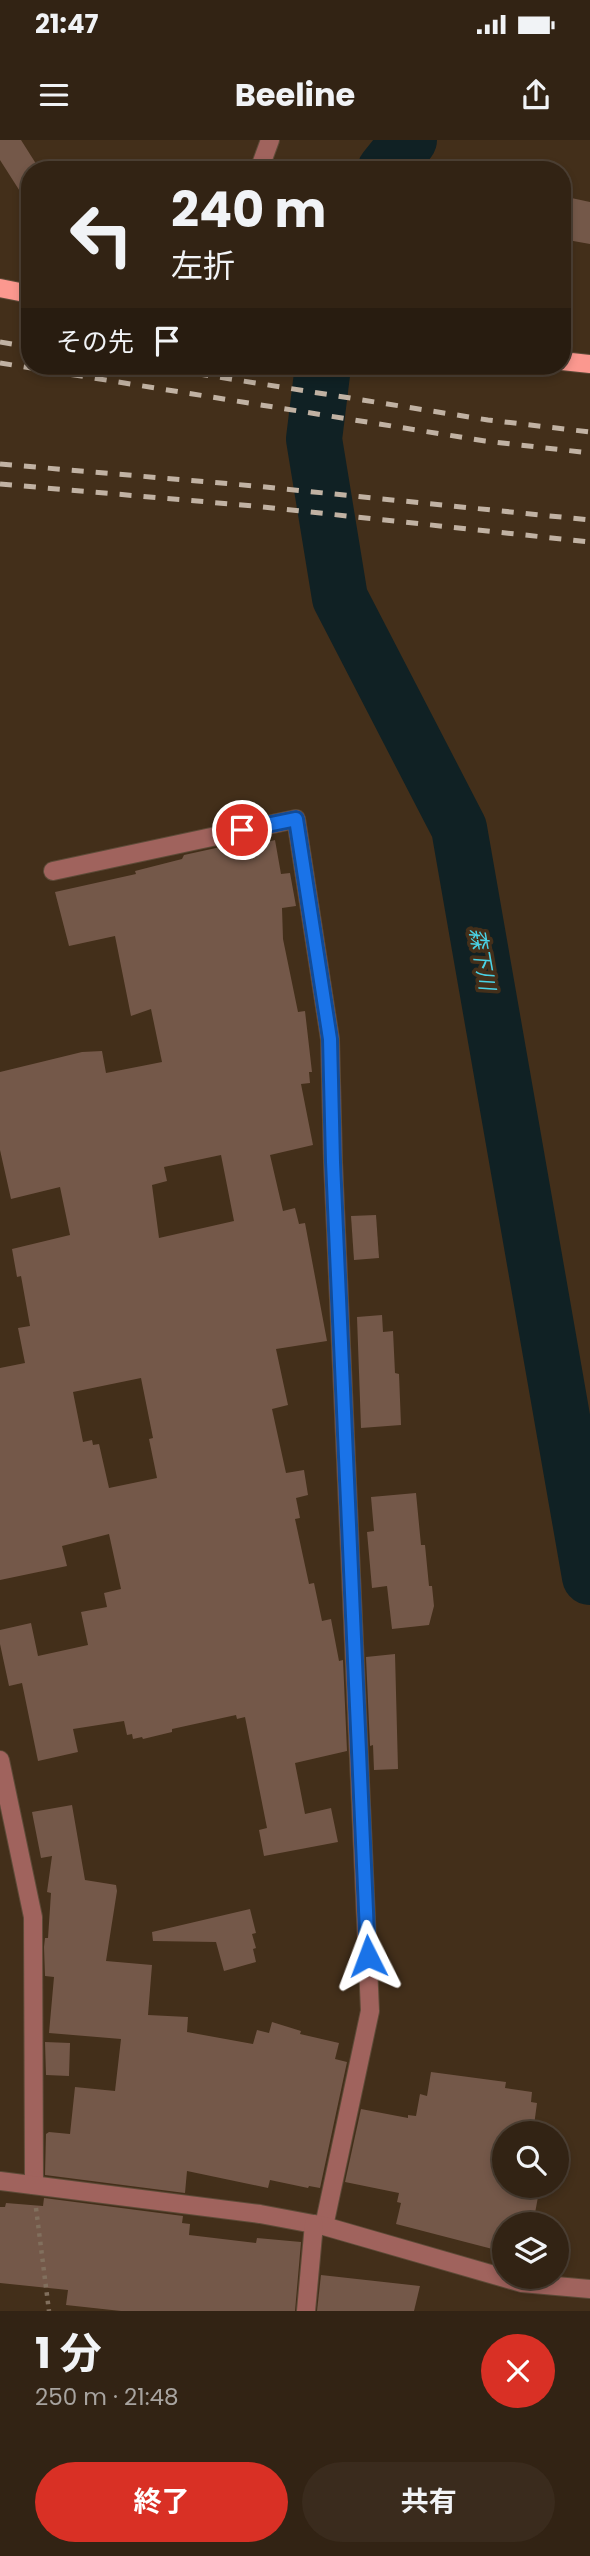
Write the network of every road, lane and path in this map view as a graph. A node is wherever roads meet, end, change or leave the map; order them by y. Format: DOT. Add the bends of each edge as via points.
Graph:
graph roads {
  1 [pos="270,140"];
  2 [pos="262,161"];
  3 [pos="0,288"];
  4 [pos="21,292"];
  5 [pos="571,362"];
  6 [pos="590,364"];
  7 [pos="53,871"];
  8 [pos="0,1760"];
  9 [pos="0,2181"];
  10 [pos="34,2185"];
  11 [pos="319,2225"];
  12 [pos="590,2289"];
  13 [pos="49,2311"];
  14 [pos="306,2311"];
  1 -- 2 [label="street"];
  3 -- 4 [label="main road"];
  5 -- 6 [label="main road"];
  7 -- 11 [label="street" via="296,819 330,1039 370,2011"];
  8 -- 10 [label="street" via="33,1917"];
  9 -- 10 [label="street"];
  10 -- 11 [label="street"];
  10 -- 13 [label="path"];
  11 -- 12 [label="street" via="522,2283"];
  11 -- 14 [label="street"];
}
